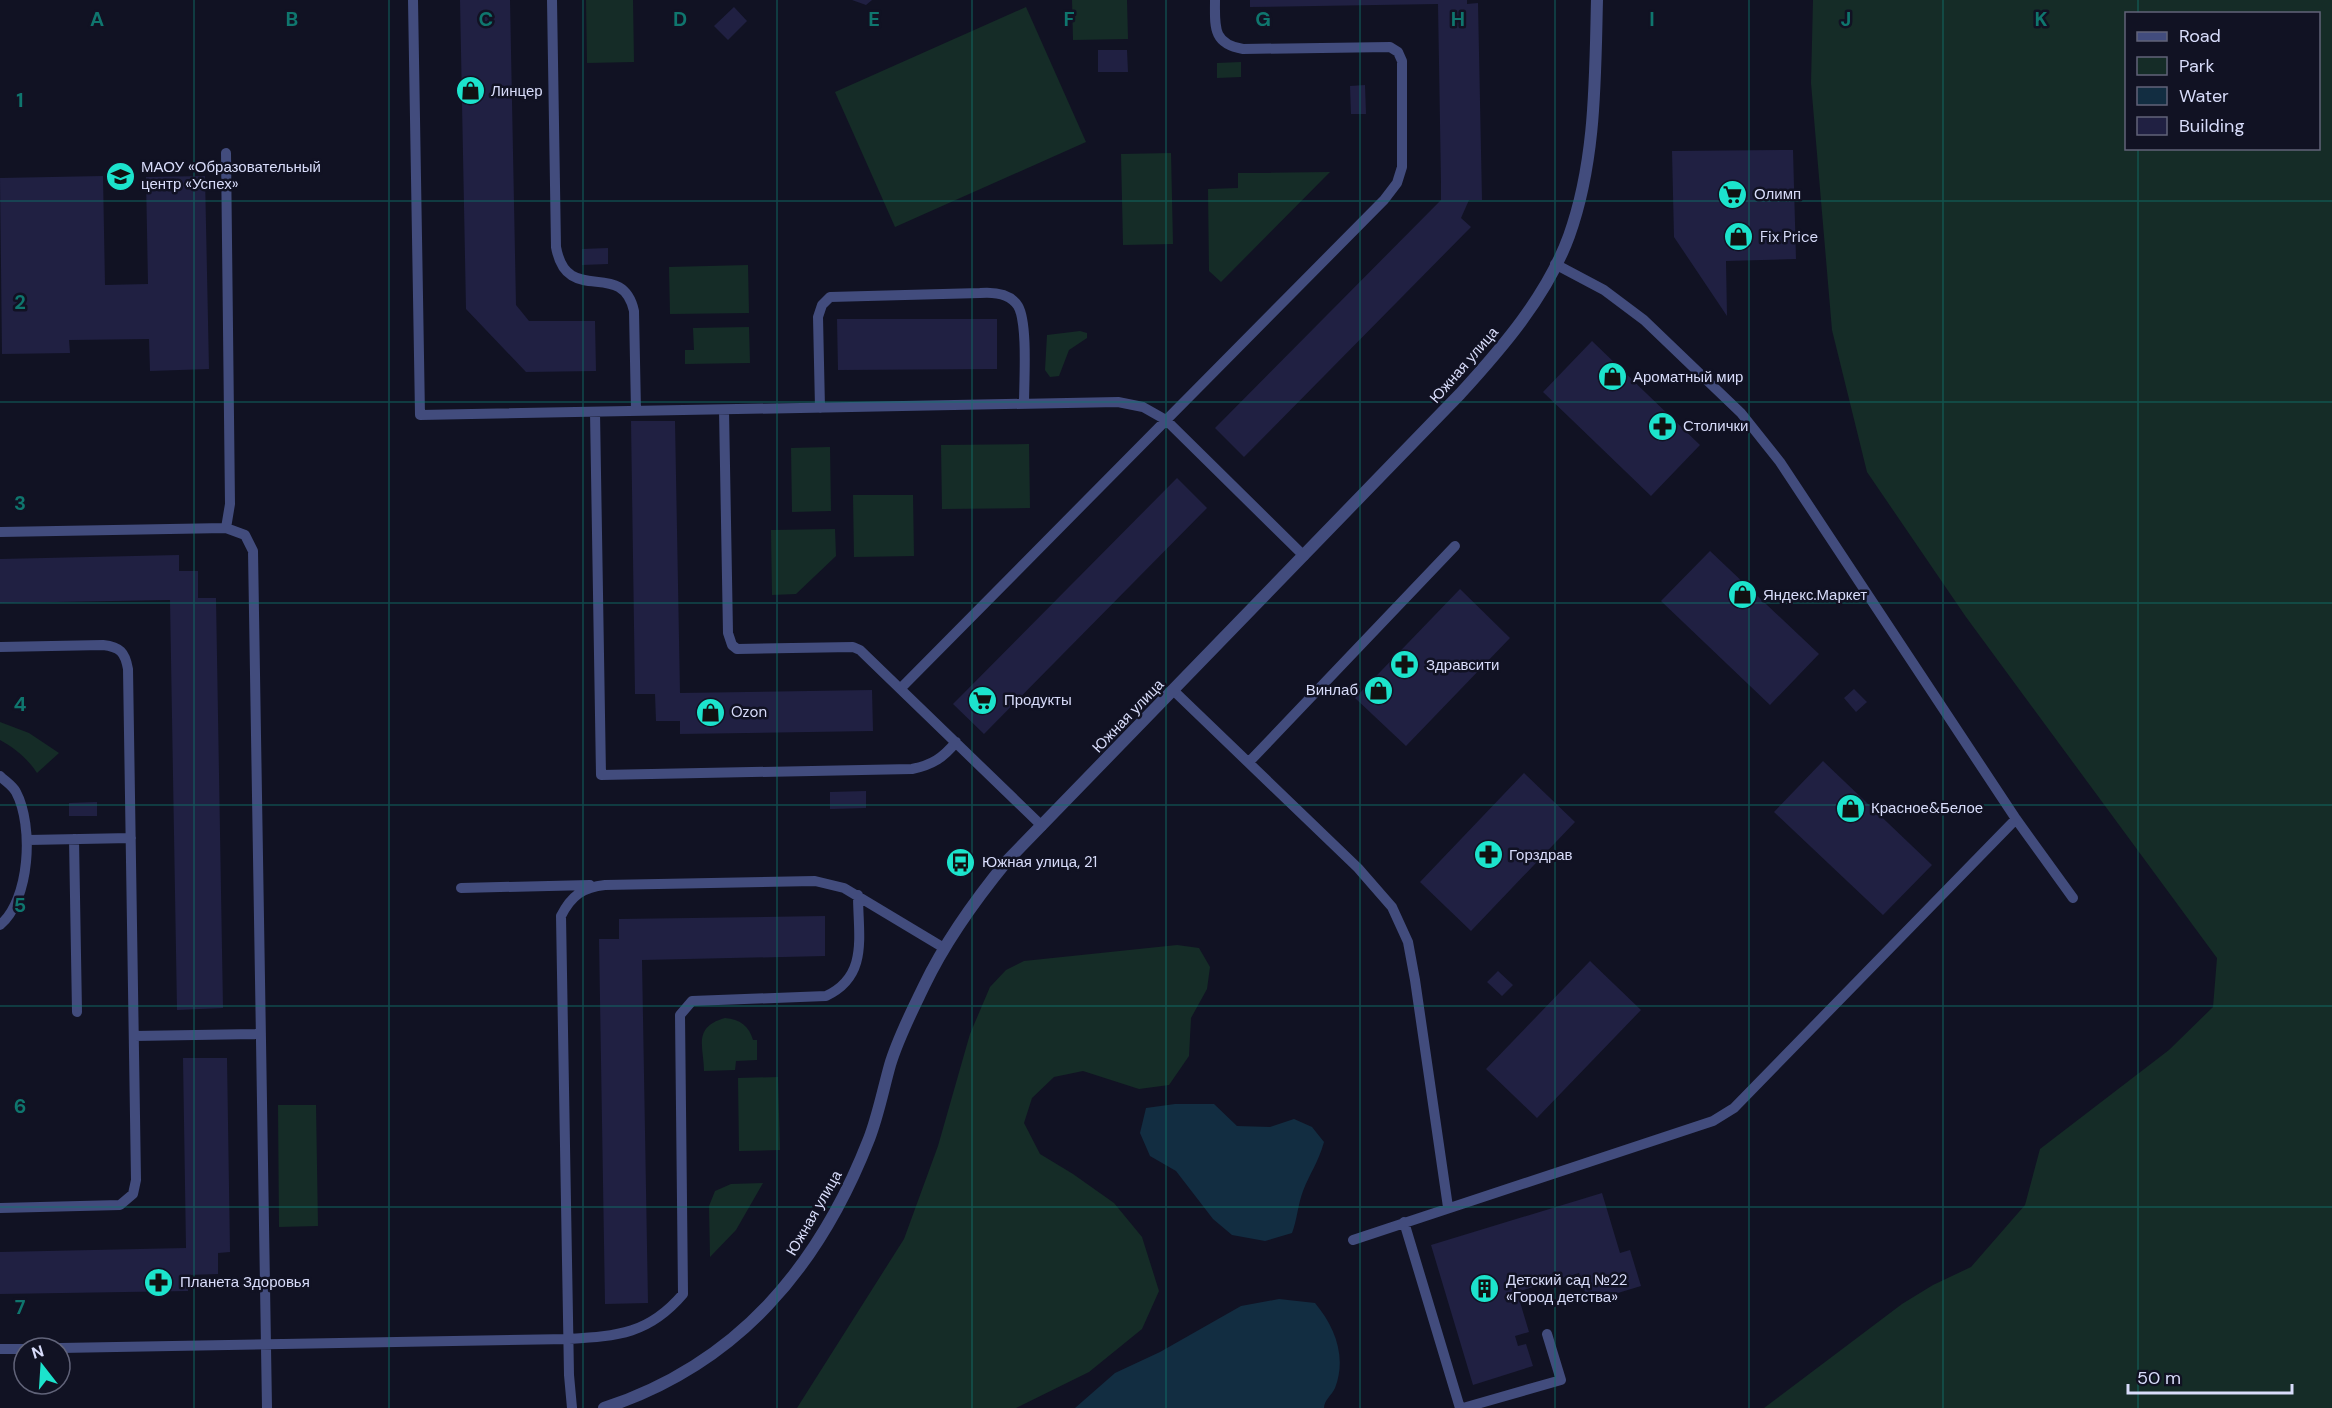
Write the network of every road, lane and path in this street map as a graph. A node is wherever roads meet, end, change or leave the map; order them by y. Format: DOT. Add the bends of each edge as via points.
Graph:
graph roads {
  1 [pos="413,0"];
  2 [pos="552,0"];
  3 [pos="1215,0"];
  4 [pos="1597,0"];
  5 [pos="226,153"];
  6 [pos="1556,264"];
  7 [pos="1024,404"];
  8 [pos="820,408"];
  9 [pos="724,410"];
  10 [pos="636,411"];
  11 [pos="595,412"];
  12 [pos="1166,420"];
  13 [pos="226,528"];
  14 [pos="0,532"];
  15 [pos="1455,546"];
  16 [pos="1304,556"];
  17 [pos="0,647"];
  18 [pos="901,688"];
  19 [pos="1174,691"];
  20 [pos="956,742"];
  21 [pos="1249,762"];
  22 [pos="0,776"];
  23 [pos="2016,819"];
  24 [pos="1042,826"];
  25 [pos="130,838"];
  26 [pos="74,839"];
  27 [pos="28,840"];
  28 [pos="605,885"];
  29 [pos="461,888"];
  30 [pos="858,895"];
  31 [pos="2073,898"];
  32 [pos="0,925"];
  33 [pos="944,948"];
  34 [pos="77,1012"];
  35 [pos="261,1034"];
  36 [pos="134,1036"];
  37 [pos="1448,1207"];
  38 [pos="0,1209"];
  39 [pos="1404,1222"];
  40 [pos="1353,1240"];
  41 [pos="1547,1334"];
  42 [pos="569,1339"];
  43 [pos="266,1344"];
  44 [pos="72,1348"];
  45 [pos="267,1408"];
  46 [pos="572,1408"];
  47 [pos="604,1408"];
  48 [pos="1461,1408"];
  1 -- 11 [label="lane" via="420,415"];
  2 -- 10 [label="lane" via="559,264 581,280 620,286 631,296"];
  3 -- 12 [label="lane" via="1217,33 1230,47 1390,47 1398,52 1402,61 1402,167 1397,183 1384,200"];
  4 -- 6 [label="street, Южная улица" via="1592,132 1569,237"];
  5 -- 13 [label="lane" via="230,504"];
  6 -- 16 [label="street, Южная улица" via="1498,353"];
  6 -- 23 [label="lane" via="1604,290 1644,320 1742,413 1780,462"];
  7 -- 8 [label="lane"];
  7 -- 8 [label="lane" via="1023,321 1018,306 1010,297 980,292 830,297 818,317"];
  7 -- 12 [label="lane" via="1118,402 1143,407"];
  8 -- 9 [label="lane"];
  9 -- 10 [label="lane"];
  9 -- 18 [label="lane" via="728,633 732,645 744,649 853,647 867,654"];
  10 -- 11 [label="lane"];
  11 -- 20 [label="lane" via="601,774 912,769 946,755"];
  12 -- 16 [label="lane"];
  12 -- 18 [label="lane"];
  13 -- 14 [label="lane"];
  13 -- 35 [label="lane" via="244,535 253,551"];
  15 -- 21 [label="lane"];
  16 -- 19 [label="street, Южная улица"];
  17 -- 25 [label="lane" via="103,645 116,647 125,654"];
  18 -- 20 [label="lane"];
  19 -- 21 [label="lane"];
  19 -- 24 [label="street, Южная улица"];
  20 -- 24 [label="lane"];
  21 -- 37 [label="lane" via="1358,868 1392,907 1408,942"];
  22 -- 27 [label="lane" via="16,790"];
  23 -- 31 [label="lane"];
  23 -- 37 [label="lane" via="1734,1108 1713,1121"];
  24 -- 33 [label="street, Южная улица" via="975,899"];
  25 -- 26 [label="lane"];
  25 -- 36 [label="lane"];
  26 -- 27 [label="lane"];
  26 -- 34 [label="lane"];
  27 -- 32 [label="lane" via="20,895"];
  28 -- 29 [label="lane"];
  28 -- 30 [label="lane" via="815,881"];
  28 -- 42 [label="lane" via="591,886 578,893 561,916"];
  30 -- 33 [label="lane"];
  30 -- 42 [label="lane" via="859,950 854,974 841,989 826,996 711,999 693,1001 685,1007 678,1024 683,1294 671,1308 639,1329 614,1336"];
  33 -- 47 [label="street, Южная улица" via="891,1062 869,1138 843,1197 803,1264 768,1307 724,1346 682,1374"];
  35 -- 36 [label="lane"];
  35 -- 43 [label="lane"];
  36 -- 38 [label="lane" via="133,1194 120,1205"];
  37 -- 39 [label="lane"];
  39 -- 40 [label="lane"];
  39 -- 48 [label="lane"];
  41 -- 48 [label="lane" via="1561,1380"];
  42 -- 43 [label="lane"];
  42 -- 46 [label="lane"];
  43 -- 44 [label="lane"];
  43 -- 45 [label="lane"];
}
